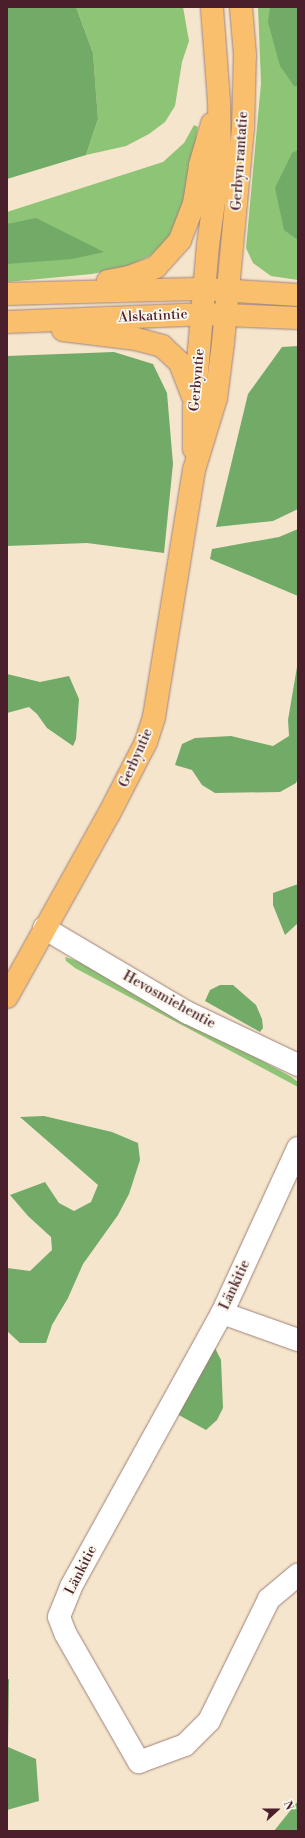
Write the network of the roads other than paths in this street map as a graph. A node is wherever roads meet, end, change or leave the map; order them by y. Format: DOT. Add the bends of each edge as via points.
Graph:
graph roads {
  1 [pos="212,7"];
  2 [pos="241,7"];
  3 [pos="219,101"];
  4 [pos="204,289"];
  5 [pos="229,291"];
  6 [pos="55,292"];
  7 [pos="7,294"];
  8 [pos="298,296"];
  9 [pos="202,314"];
  10 [pos="227,314"];
  11 [pos="298,318"];
  12 [pos="7,322"];
  13 [pos="33,322"];
  14 [pos="194,400"];
  15 [pos="194,470"];
  16 [pos="44,928"];
  17 [pos="7,997"];
  18 [pos="298,1065"];
  19 [pos="298,1148"];
  20 [pos="222,1313"];
  21 [pos="298,1340"];
  22 [pos="298,1575"];
  1 -- 3 [label="main road, Gerbyn rantatie"];
  2 -- 5 [label="main road, Gerbyn rantatie" via="245,55 243,129"];
  3 -- 4 [label="main road, Gerbyn rantatie" via="220,158"];
  3 -- 6 [label="main road" via="200,165 194,204 180,240 156,266 129,277"];
  4 -- 5 [label="main road, Alskatintie"];
  4 -- 6 [label="main road, Alskatintie"];
  4 -- 9 [label="main road, Gerbyntie"];
  5 -- 8 [label="main road, Alskatintie"];
  5 -- 10 [label="main road, Gerbyn rantatie"];
  6 -- 7 [label="main road, Alskatintie"];
  9 -- 10 [label="main road, Alskatintie"];
  9 -- 13 [label="main road, Alskatintie"];
  9 -- 14 [label="main road, Gerbyntie"];
  10 -- 11 [label="main road, Alskatintie"];
  10 -- 15 [label="main road, Gerbyntie" via="216,398"];
  12 -- 13 [label="main road, Alskatintie"];
  13 -- 14 [label="main road" via="71,332 136,339 162,346 180,363"];
  14 -- 15 [label="main road, Gerbyntie"];
  15 -- 16 [label="main road, Gerbyntie" via="160,679 146,742 109,814"];
  16 -- 17 [label="main road, Gerbyntie"];
  16 -- 18 [label="street, Hevosmiehentie" via="188,1013"];
  19 -- 20 [label="street, Länkitie"];
  20 -- 21 [label="street"];
  20 -- 22 [label="street, Länkitie" via="71,1587 59,1617 65,1633 139,1762 185,1745 208,1721 269,1598"];
}
